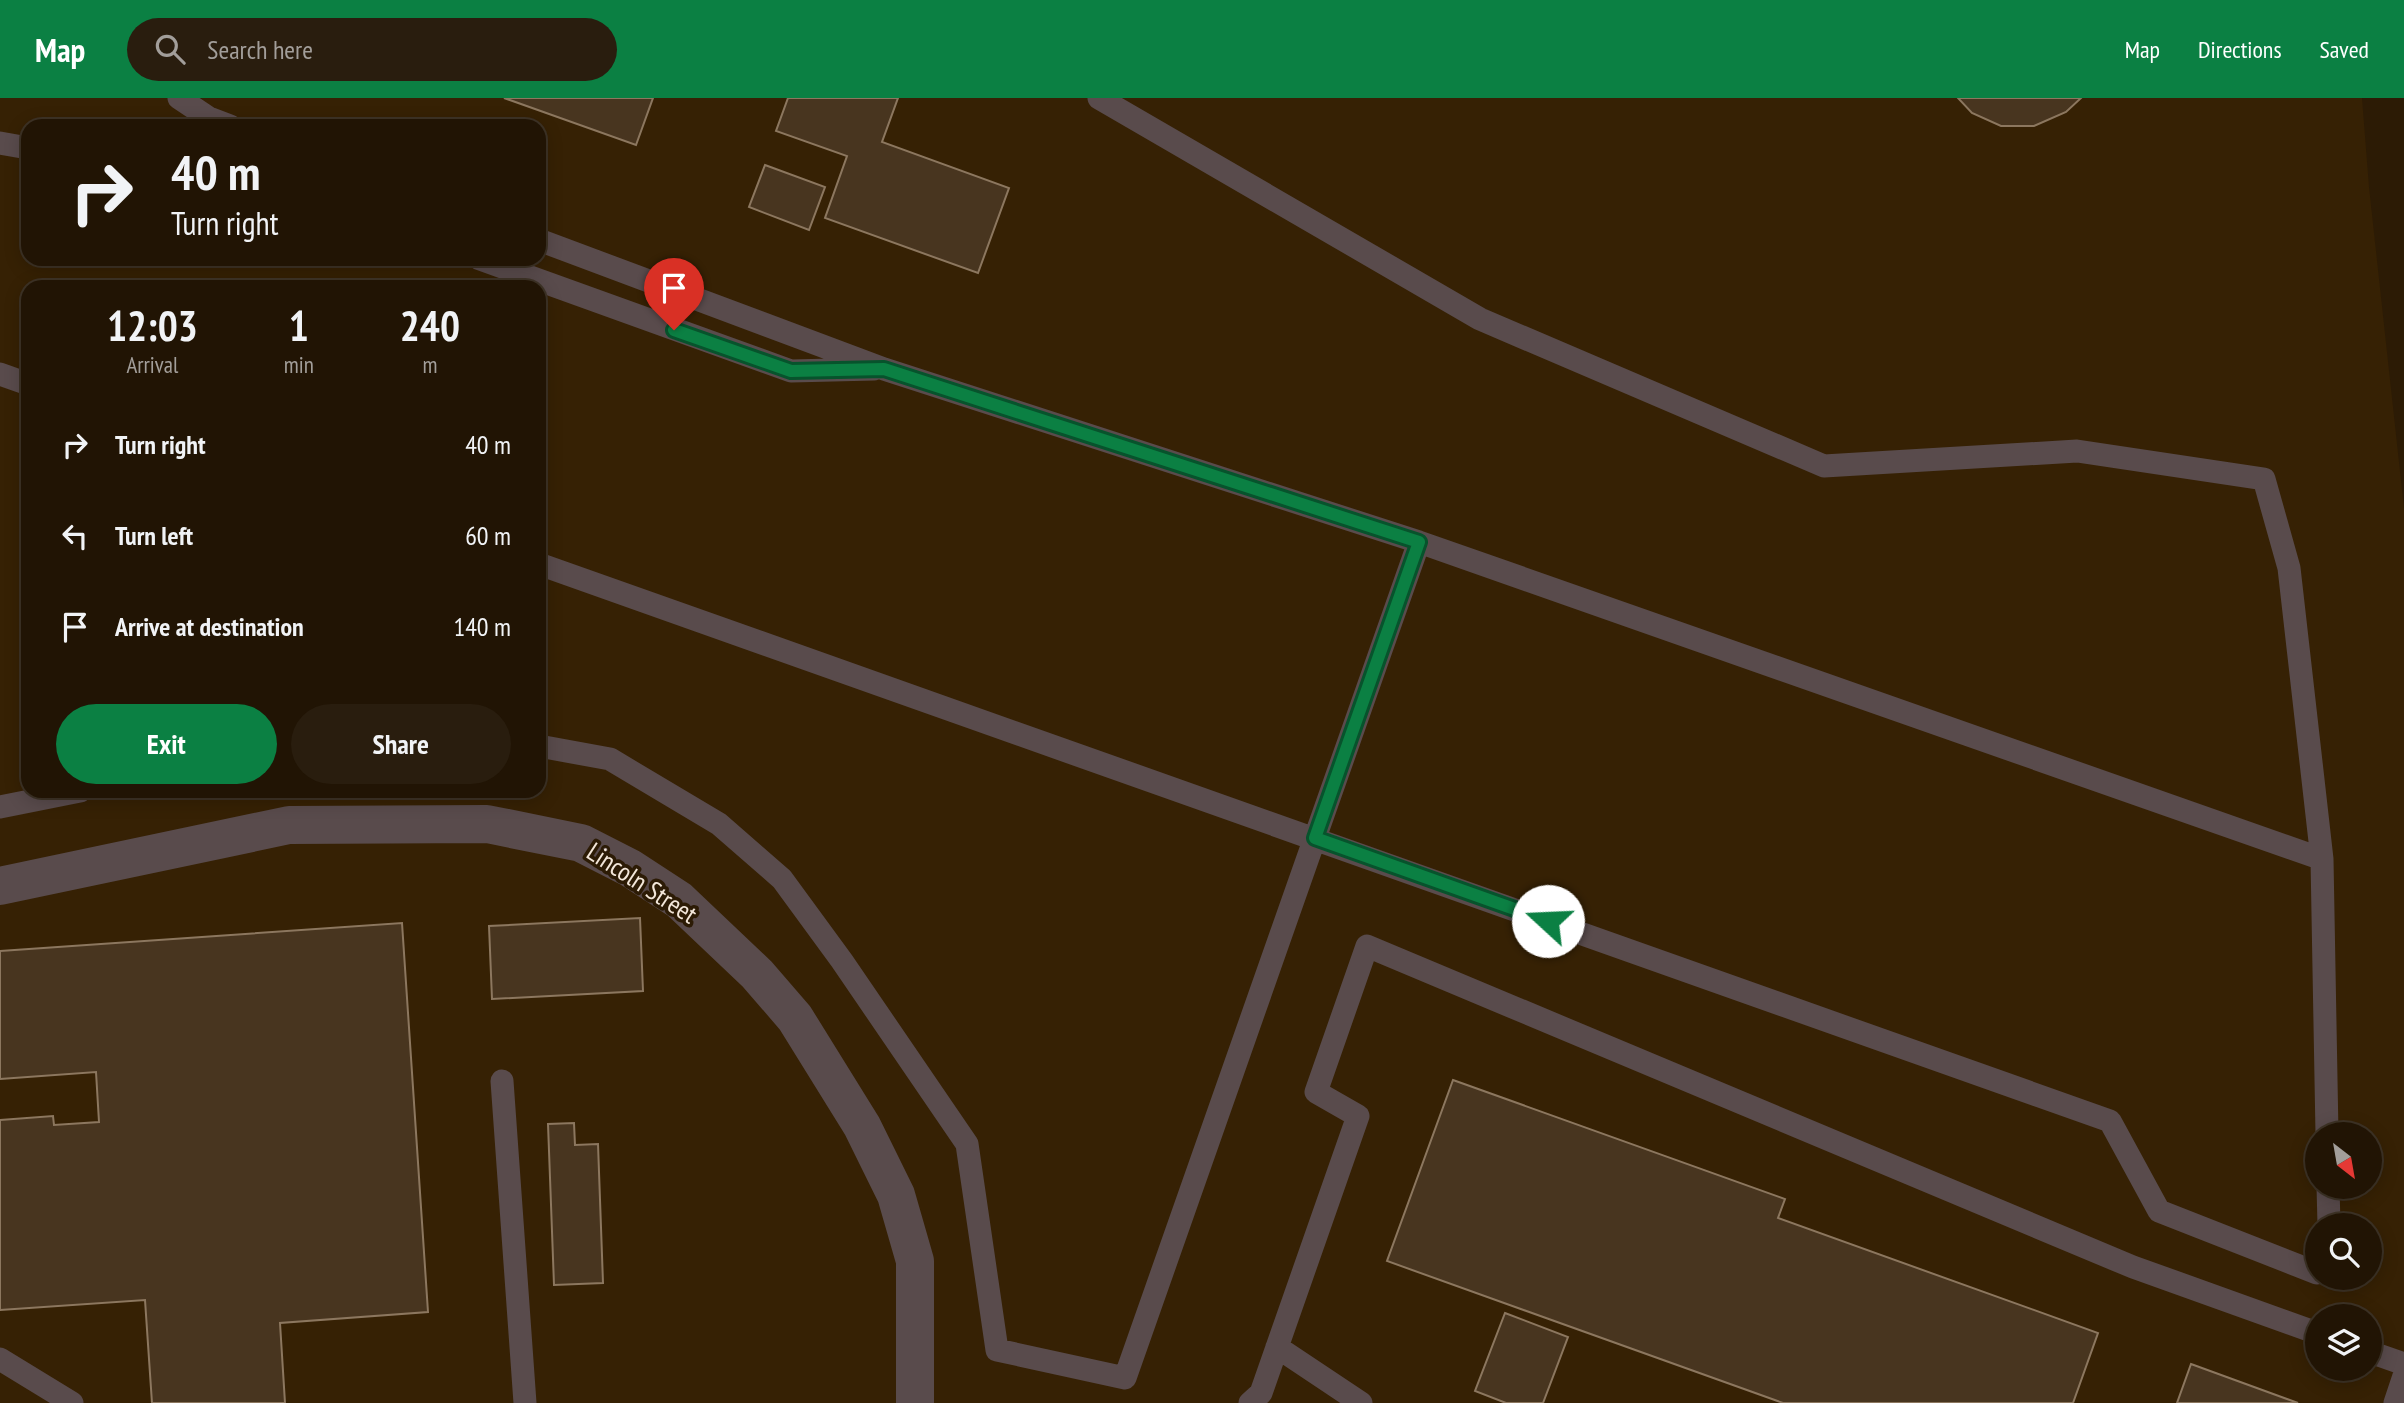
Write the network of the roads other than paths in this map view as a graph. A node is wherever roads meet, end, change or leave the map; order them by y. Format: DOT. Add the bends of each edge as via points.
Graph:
graph roads {
  1 [pos="180,98"];
  2 [pos="1099,98"];
  3 [pos="212,119"];
  4 [pos="0,143"];
  5 [pos="21,147"];
  6 [pos="546,243"];
  7 [pos="499,266"];
  8 [pos="538,280"];
  9 [pos="546,283"];
  10 [pos="884,369"];
  11 [pos="0,374"];
  12 [pos="21,382"];
  13 [pos="1419,542"];
  14 [pos="546,566"];
  15 [pos="546,747"];
  16 [pos="45,798"];
  17 [pos="0,807"];
  18 [pos="1315,838"];
  19 [pos="2322,859"];
  20 [pos="0,886"];
  21 [pos="502,1081"];
  22 [pos="2327,1122"];
  23 [pos="2305,1268"];
  24 [pos="2305,1329"];
  25 [pos="1277,1347"];
  26 [pos="2382,1356"];
  27 [pos="0,1359"];
  28 [pos="2404,1364"];
  29 [pos="2404,1376"];
  30 [pos="72,1403"];
  31 [pos="525,1403"];
  32 [pos="915,1403"];
  33 [pos="1250,1403"];
  34 [pos="1361,1403"];
  35 [pos="2395,1403"];
  1 -- 3 [label="lane"];
  2 -- 19 [label="lane" via="1480,319 1824,466 2077,451 2264,479 2289,568"];
  4 -- 5 [label="lane"];
  6 -- 10 [label="lane"];
  7 -- 8 [label="lane"];
  9 -- 10 [label="lane" via="791,371"];
  10 -- 13 [label="lane"];
  11 -- 12 [label="lane"];
  13 -- 18 [label="lane"];
  13 -- 19 [label="lane"];
  14 -- 18 [label="lane"];
  15 -- 18 [label="lane" via="610,759 719,824 782,880 967,1144 997,1350 1125,1378"];
  16 -- 17 [label="lane"];
  18 -- 23 [label="lane" via="2110,1121 2159,1211"];
  19 -- 22 [label="lane"];
  20 -- 32 [label="street, Lincoln Street" via="289,825 487,824 581,843 630,868 723,938 757,974 795,1018 862,1126 896,1195 915,1261"];
  21 -- 31 [label="lane"];
  24 -- 25 [label="lane" via="2133,1267 1367,946 1316,1092 1358,1116"];
  25 -- 33 [label="lane" via="1261,1393"];
  25 -- 34 [label="lane"];
  26 -- 28 [label="lane"];
  27 -- 30 [label="lane"];
  29 -- 35 [label="lane"];
}
